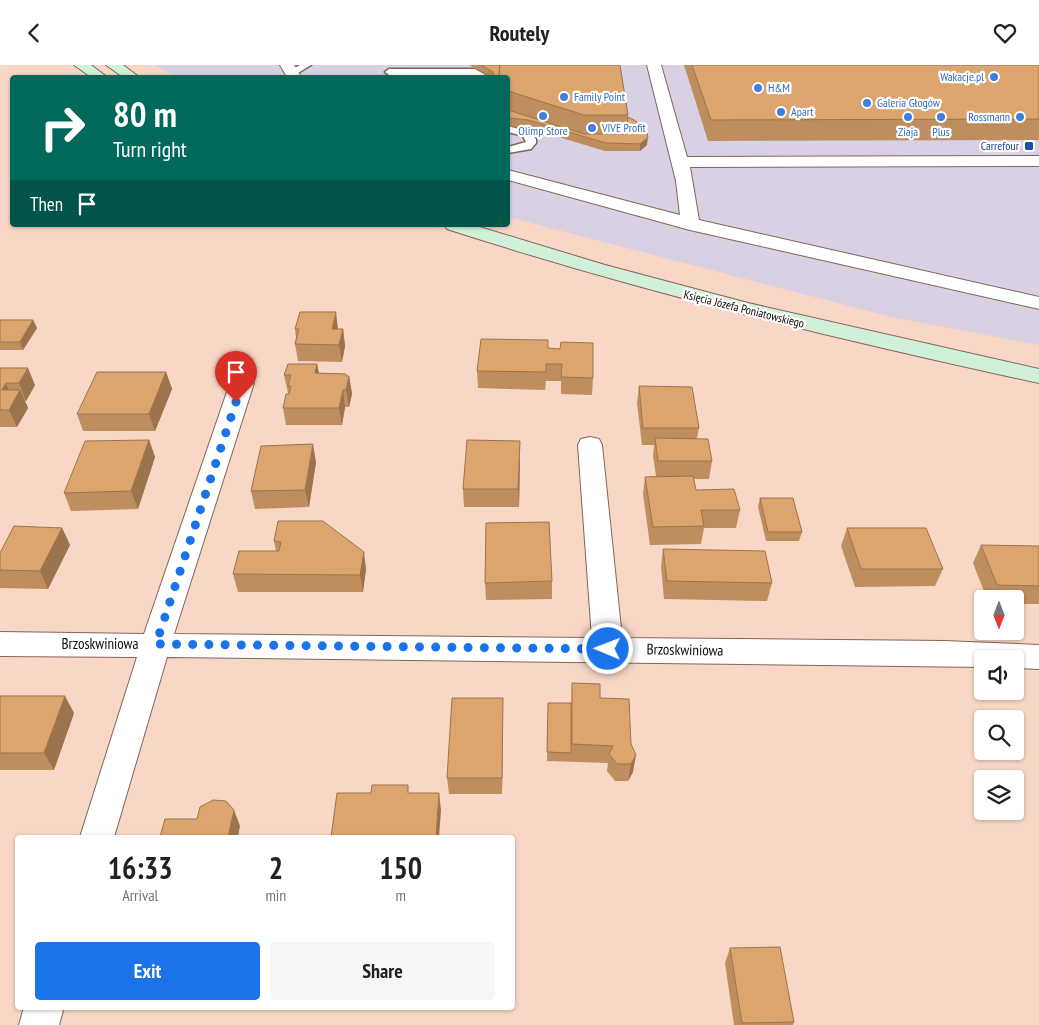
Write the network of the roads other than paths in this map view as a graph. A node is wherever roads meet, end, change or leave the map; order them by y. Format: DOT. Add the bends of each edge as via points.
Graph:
graph roads {
  1 [pos="81,65"];
  2 [pos="112,65"];
  3 [pos="307,65"];
  4 [pos="654,65"];
  5 [pos="290,72"];
  6 [pos="389,72"];
  7 [pos="97,75"];
  8 [pos="129,75"];
  9 [pos="481,75"];
  10 [pos="510,130"];
  11 [pos="510,149"];
  12 [pos="1039,161"];
  13 [pos="680,162"];
  14 [pos="510,176"];
  15 [pos="690,224"];
  16 [pos="461,227"];
  17 [pos="1039,303"];
  18 [pos="1039,376"];
  19 [pos="242,383"];
  20 [pos="590,445"];
  21 [pos="0,644"];
  22 [pos="156,644"];
  23 [pos="608,649"];
  24 [pos="1039,657"];
  25 [pos="98,835"];
  26 [pos="43,1010"];
  27 [pos="39,1025"];
  1 -- 7 [label="main road"];
  2 -- 8 [label="main road"];
  3 -- 5 [label="lane"];
  4 -- 13 [label="street"];
  6 -- 9 [label="lane" via="475,72"];
  10 -- 11 [label="lane" via="526,134 531,139 528,147"];
  12 -- 13 [label="street"];
  13 -- 15 [label="street"];
  14 -- 15 [label="street"];
  15 -- 17 [label="street" via="865,267"];
  16 -- 18 [label="main road, Księcia Józefa Poniatowskiego" via="665,289 843,333"];
  19 -- 22 [label="street"];
  20 -- 23 [label="street"];
  21 -- 22 [label="street, Brzoskwiniowa"];
  22 -- 23 [label="street, Brzoskwiniowa"];
  22 -- 25 [label="street"];
  23 -- 24 [label="street, Brzoskwiniowa"];
  26 -- 27 [label="street"];
}
